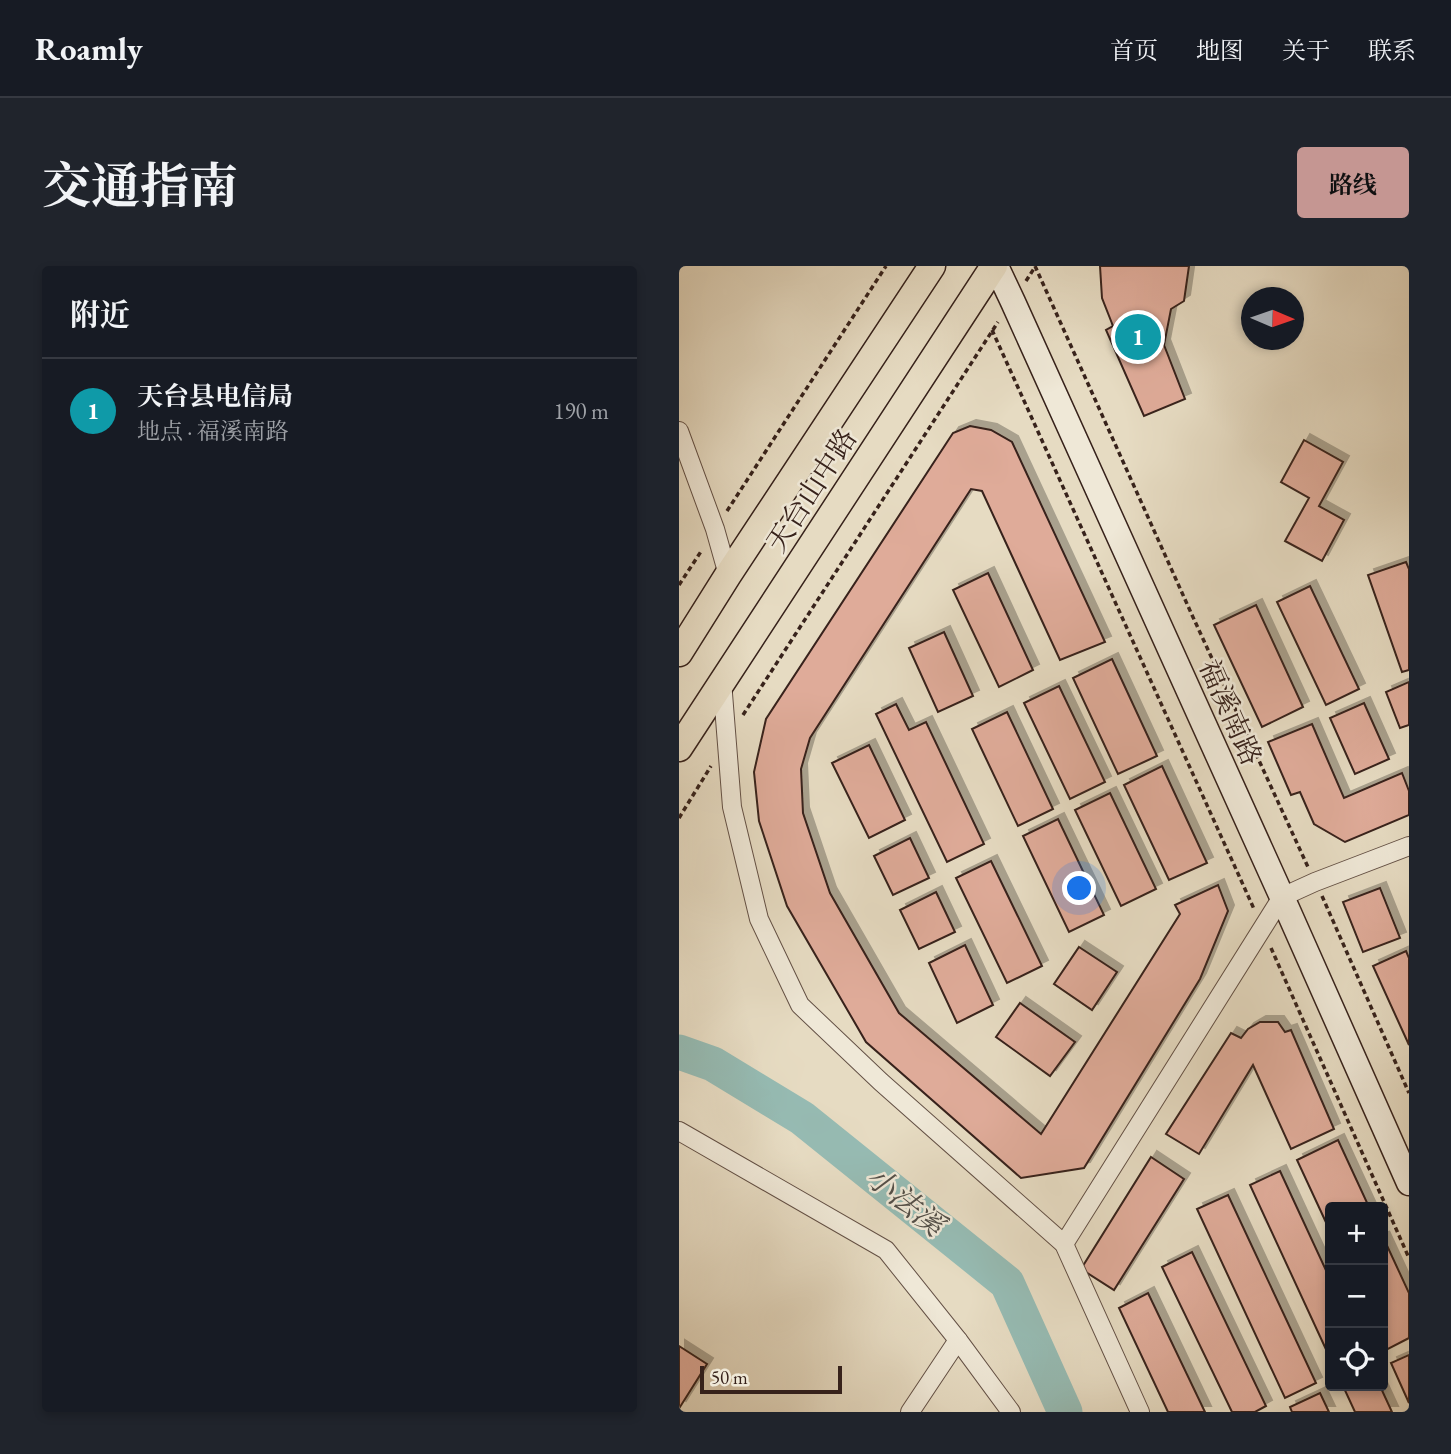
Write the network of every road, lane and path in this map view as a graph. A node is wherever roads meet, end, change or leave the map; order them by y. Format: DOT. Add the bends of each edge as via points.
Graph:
graph roads {
  1 [pos="886,266"];
  2 [pos="932,266"];
  3 [pos="995,266"];
  4 [pos="1036,266"];
  5 [pos="1013,302"];
  6 [pos="992,330"];
  7 [pos="679,431"];
  8 [pos="715,529"];
  9 [pos="728,575"];
  10 [pos="679,585"];
  11 [pos="679,653"];
  12 [pos="722,681"];
  13 [pos="727,740"];
  14 [pos="679,748"];
  15 [pos="679,818"];
  16 [pos="1409,846"];
  17 [pos="1315,882"];
  18 [pos="1282,897"];
  19 [pos="1262,927"];
  20 [pos="1409,1093"];
  21 [pos="679,1131"];
  22 [pos="1409,1183"];
  23 [pos="1065,1244"];
  24 [pos="1409,1258"];
  25 [pos="958,1340"];
  26 [pos="909,1412"];
  27 [pos="1011,1412"];
  28 [pos="1140,1412"];
  1 -- 8 [label="path"];
  2 -- 9 [label="main road, 天台山中路"];
  3 -- 5 [label="main road, 福溪南路"];
  3 -- 12 [label="main road, 天台山中路"];
  4 -- 5 [label="path"];
  4 -- 17 [label="path"];
  5 -- 6 [label="path"];
  5 -- 18 [label="main road, 福溪南路"];
  6 -- 13 [label="path"];
  6 -- 19 [label="path"];
  7 -- 8 [label="street"];
  8 -- 9 [label="street"];
  8 -- 10 [label="path"];
  9 -- 11 [label="main road, 天台山中路"];
  12 -- 13 [label="street"];
  12 -- 14 [label="main road, 天台山中路"];
  13 -- 15 [label="path"];
  13 -- 23 [label="street" via="732,807 759,919 800,1005"];
  16 -- 17 [label="street"];
  17 -- 18 [label="street"];
  17 -- 20 [label="path"];
  18 -- 19 [label="street"];
  18 -- 22 [label="main road, 福溪南路"];
  19 -- 23 [label="street"];
  19 -- 24 [label="path"];
  21 -- 25 [label="street" via="886,1250"];
  23 -- 28 [label="street"];
  25 -- 26 [label="street"];
  25 -- 27 [label="street"];
}
